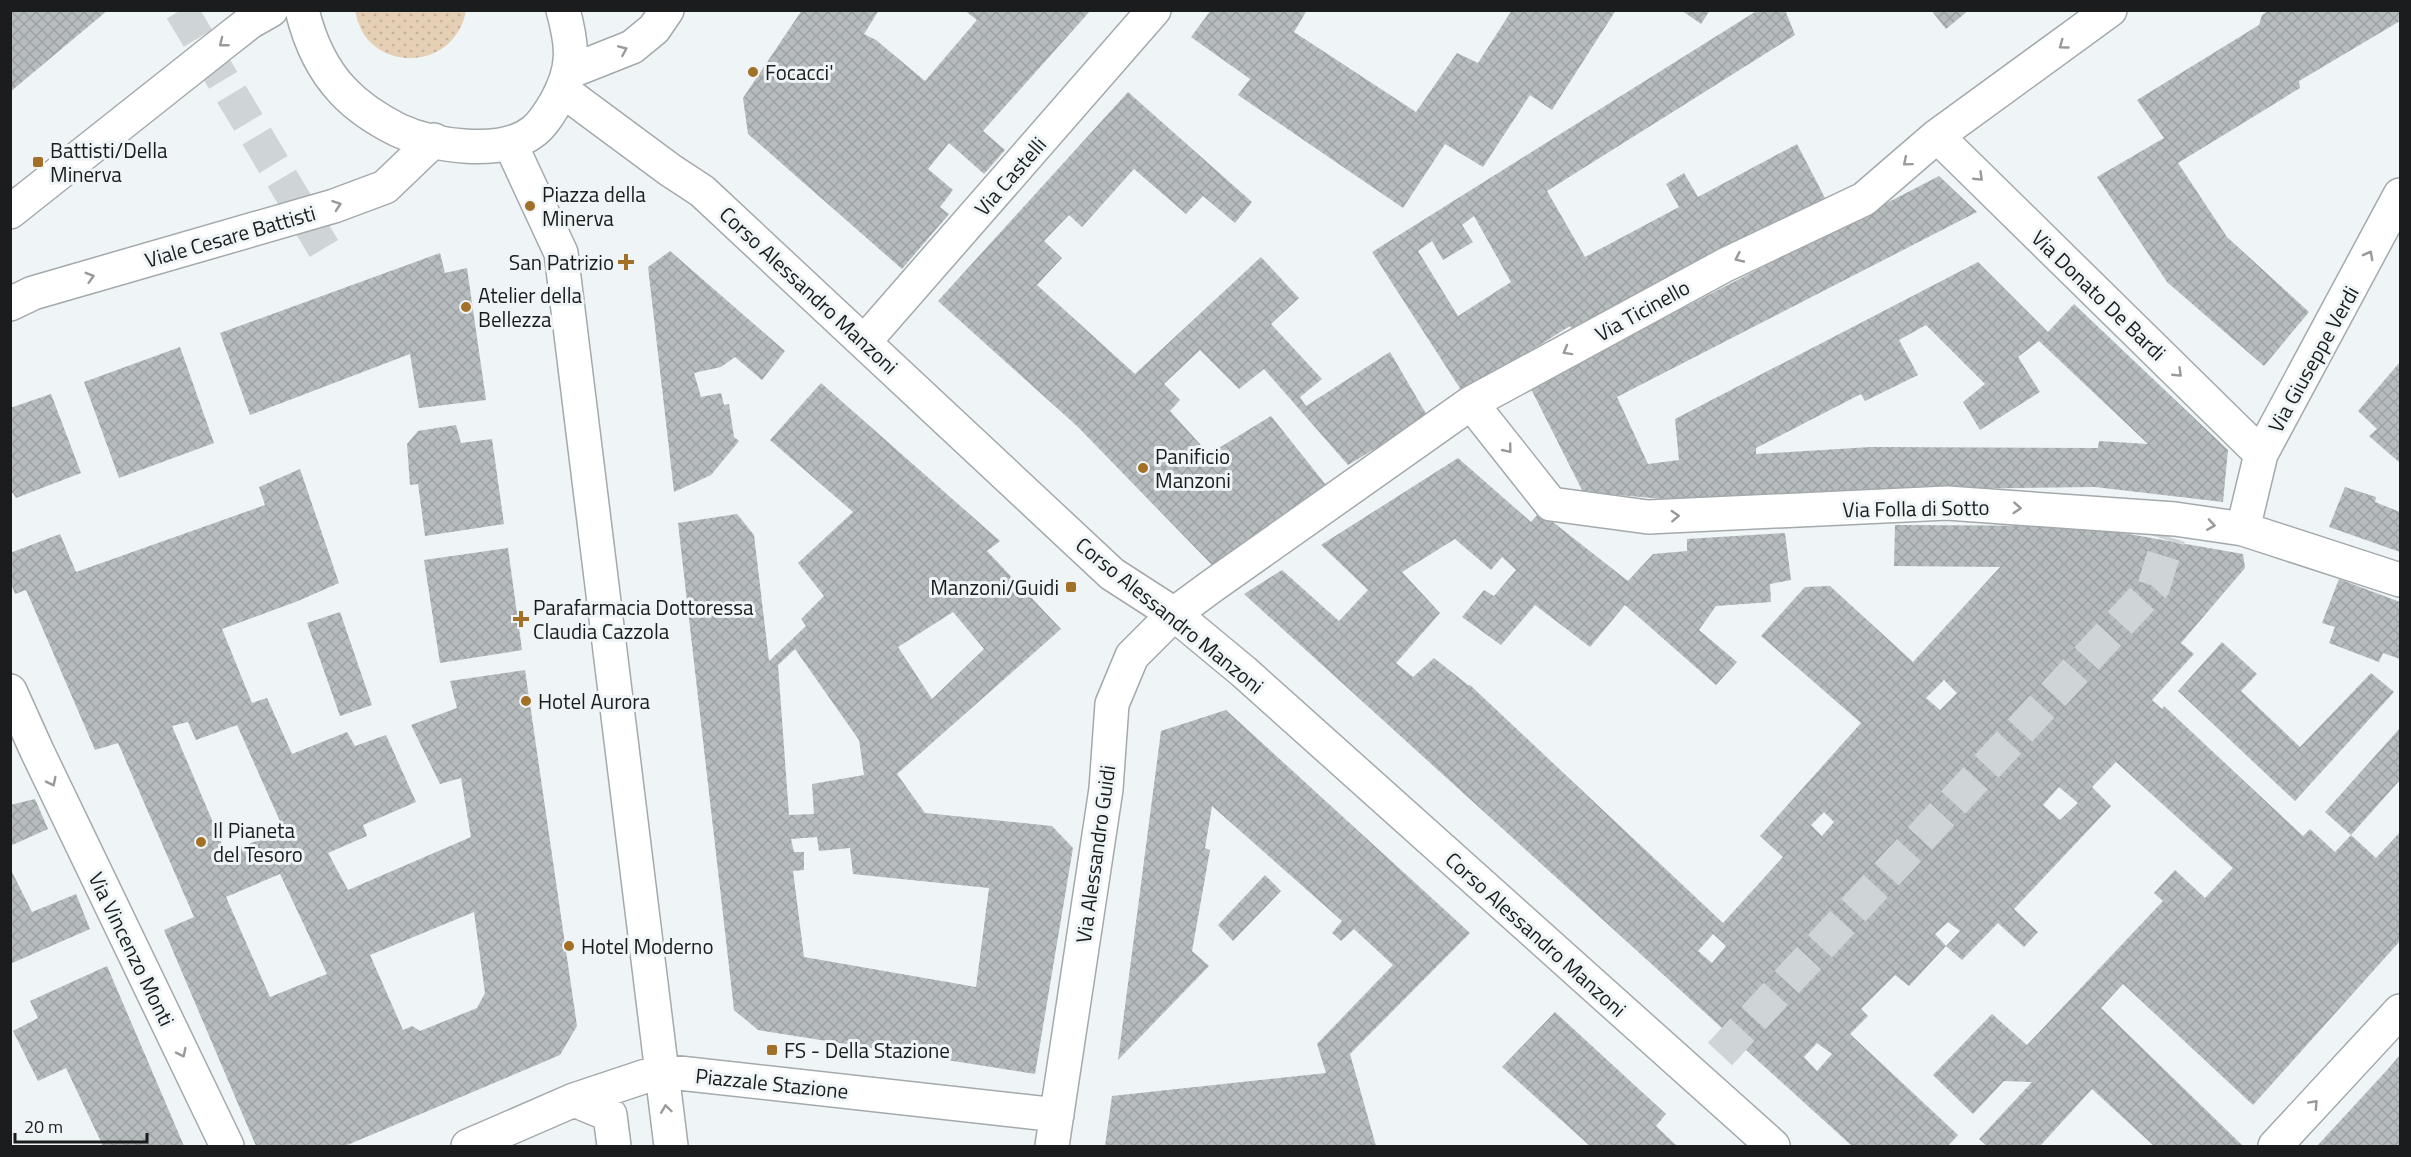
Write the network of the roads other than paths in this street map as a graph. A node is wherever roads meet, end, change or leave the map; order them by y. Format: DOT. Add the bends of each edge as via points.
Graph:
graph roads {
  1 [pos="272,10"];
  2 [pos="302,10"];
  3 [pos="667,10"];
  4 [pos="1154,10"];
  5 [pos="2110,10"];
  6 [pos="563,11"];
  7 [pos="566,81"];
  8 [pos="1937,136"];
  9 [pos="434,140"];
  10 [pos="510,143"];
  11 [pos="2400,195"];
  12 [pos="10,212"];
  13 [pos="10,304"];
  14 [pos="865,341"];
  15 [pos="1471,403"];
  16 [pos="2261,454"];
  17 [pos="2243,529"];
  18 [pos="2400,580"];
  19 [pos="1174,614"];
  20 [pos="10,691"];
  21 [pos="24,754"];
  22 [pos="2400,1011"];
  23 [pos="661,1071"];
  24 [pos="574,1100"];
  25 [pos="540,1115"];
  26 [pos="1057,1115"];
  27 [pos="227,1146"];
  28 [pos="468,1146"];
  29 [pos="522,1146"];
  30 [pos="614,1146"];
  31 [pos="671,1146"];
  32 [pos="1052,1146"];
  33 [pos="1773,1146"];
  34 [pos="2275,1146"];
  1 -- 12 [label="street, one-way" via="242,28"];
  2 -- 9 [label="street" via="306,30 342,90 369,113 400,130"];
  7 -- 3 [label="street, one-way" via="632,47 654,29"];
  4 -- 14 [label="street, Via Castelli"];
  5 -- 8 [label="street, Via Ticinello, one-way"];
  6 -- 7 [label="street" via="571,41"];
  7 -- 10 [label="street" via="550,112 534,131"];
  7 -- 14 [label="street, Corso Alessandro Manzoni" via="702,191"];
  8 -- 15 [label="street, Via Ticinello, one-way" via="1864,199 1725,265"];
  8 -- 16 [label="street, Via Donato De Bardi, one-way"];
  9 -- 10 [label="street" via="473,148"];
  13 -- 9 [label="street, Viale Cesare Battisti, one-way" via="33,293 368,194 385,187"];
  10 -- 23 [label="street" via="561,253"];
  16 -- 11 [label="street, Via Giuseppe Verdi, one-way"];
  14 -- 19 [label="street, Corso Alessandro Manzoni" via="1112,574"];
  15 -- 17 [label="street, Via Folla di Sotto, one-way" via="1551,504 1648,518 1947,503 2175,519"];
  15 -- 19 [label="street, Via Ticinello"];
  16 -- 17 [label="street, Via Giuseppe Verdi"];
  17 -- 18 [label="street, Via Folla di Sotto"];
  19 -- 26 [label="street, Via Alessandro Guidi" via="1132,656 1112,704 1106,789"];
  19 -- 33 [label="street, Corso Alessandro Manzoni" via="1244,672"];
  20 -- 21 [label="street, Via Vincenzo Monti"];
  21 -- 27 [label="street, Via Vincenzo Monti, one-way"];
  34 -- 22 [label="street, one-way"];
  23 -- 24 [label="street, Piazzale Stazione"];
  23 -- 26 [label="street, Piazzale Stazione"];
  31 -- 23 [label="street, one-way"];
  24 -- 25 [label="street, Piazzale Stazione"];
  24 -- 30 [label="street" via="610,1115"];
  25 -- 28 [label="street, Piazzale Stazione"];
  25 -- 29 [label="street"];
  26 -- 32 [label="street"];
}
